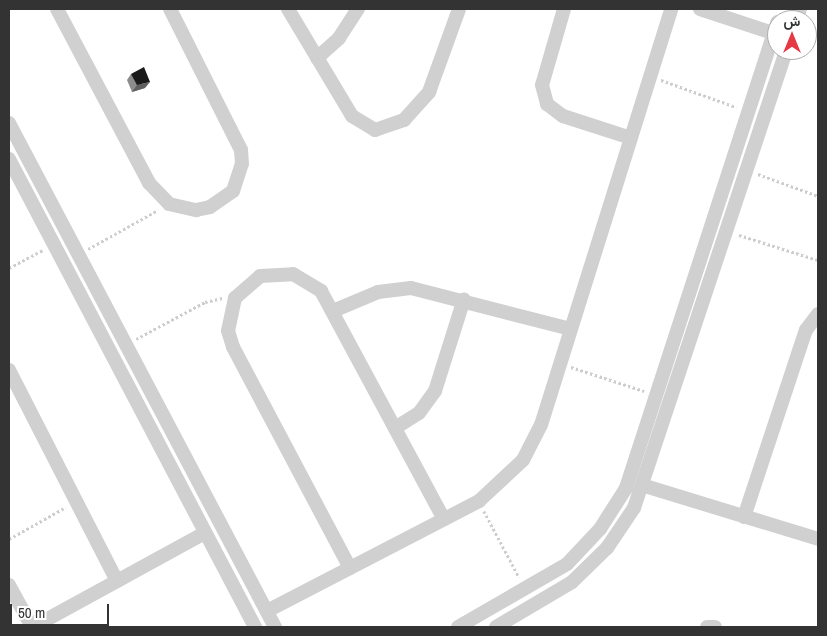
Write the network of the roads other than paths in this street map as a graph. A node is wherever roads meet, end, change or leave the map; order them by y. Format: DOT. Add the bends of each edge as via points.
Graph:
graph roads {
  1 [pos="57,9"];
  2 [pos="170,9"];
  3 [pos="288,9"];
  4 [pos="358,9"];
  5 [pos="459,9"];
  6 [pos="564,9"];
  7 [pos="671,9"];
  8 [pos="700,9"];
  9 [pos="767,23"];
  10 [pos="767,53"];
  11 [pos="317,58"];
  12 [pos="783,60"];
  13 [pos="9,123"];
  14 [pos="631,138"];
  15 [pos="14,147"];
  16 [pos="9,159"];
  17 [pos="464,298"];
  18 [pos="333,311"];
  19 [pos="818,314"];
  20 [pos="571,329"];
  21 [pos="138,368"];
  22 [pos="9,370"];
  23 [pos="123,376"];
  24 [pos="396,428"];
  25 [pos="645,486"];
  26 [pos="744,517"];
  27 [pos="444,519"];
  28 [pos="205,533"];
  29 [pos="818,539"];
  30 [pos="350,568"];
  31 [pos="117,581"];
  32 [pos="9,584"];
  33 [pos="267,611"];
  34 [pos="32,627"];
  35 [pos="255,627"];
  36 [pos="275,627"];
  37 [pos="458,627"];
  38 [pos="497,627"];
  39 [pos="707,627"];
  40 [pos="715,627"];
  1 -- 2 [label="street" via="149,183 169,204 189,210 210,207 232,191 242,164 236,137"];
  3 -- 11 [label="street"];
  4 -- 11 [label="street" via="339,38"];
  5 -- 11 [label="street" via="430,92 404,120 384,130 358,123"];
  6 -- 14 [label="street" via="542,85 547,104 563,116"];
  7 -- 14 [label="street"];
  8 -- 9 [label="street"];
  10 -- 37 [label="street" via="635,466 614,510 573,559 526,591"];
  12 -- 25 [label="street"];
  13 -- 15 [label="street"];
  14 -- 20 [label="street"];
  15 -- 21 [label="street" via="78,255"];
  16 -- 23 [label="street"];
  17 -- 18 [label="street" via="428,289 394,289"];
  17 -- 20 [label="street"];
  17 -- 24 [label="street" via="435,391 419,413"];
  18 -- 24 [label="street"];
  18 -- 30 [label="street" via="321,291 293,274 260,276 235,298 228,331 233,347"];
  19 -- 26 [label="street" via="806,330"];
  20 -- 27 [label="street" via="533,444 510,476 479,501"];
  21 -- 23 [label="street"];
  21 -- 33 [label="street"];
  22 -- 31 [label="street"];
  23 -- 28 [label="street"];
  24 -- 27 [label="street"];
  25 -- 26 [label="street"];
  25 -- 38 [label="street" via="622,529 590,566 552,596"];
  26 -- 29 [label="street"];
  27 -- 30 [label="street"];
  28 -- 31 [label="street"];
  28 -- 35 [label="street"];
  30 -- 33 [label="street"];
  31 -- 34 [label="street"];
  32 -- 34 [label="street"];
  33 -- 36 [label="street"];
  39 -- 40 [label="street"];
}
